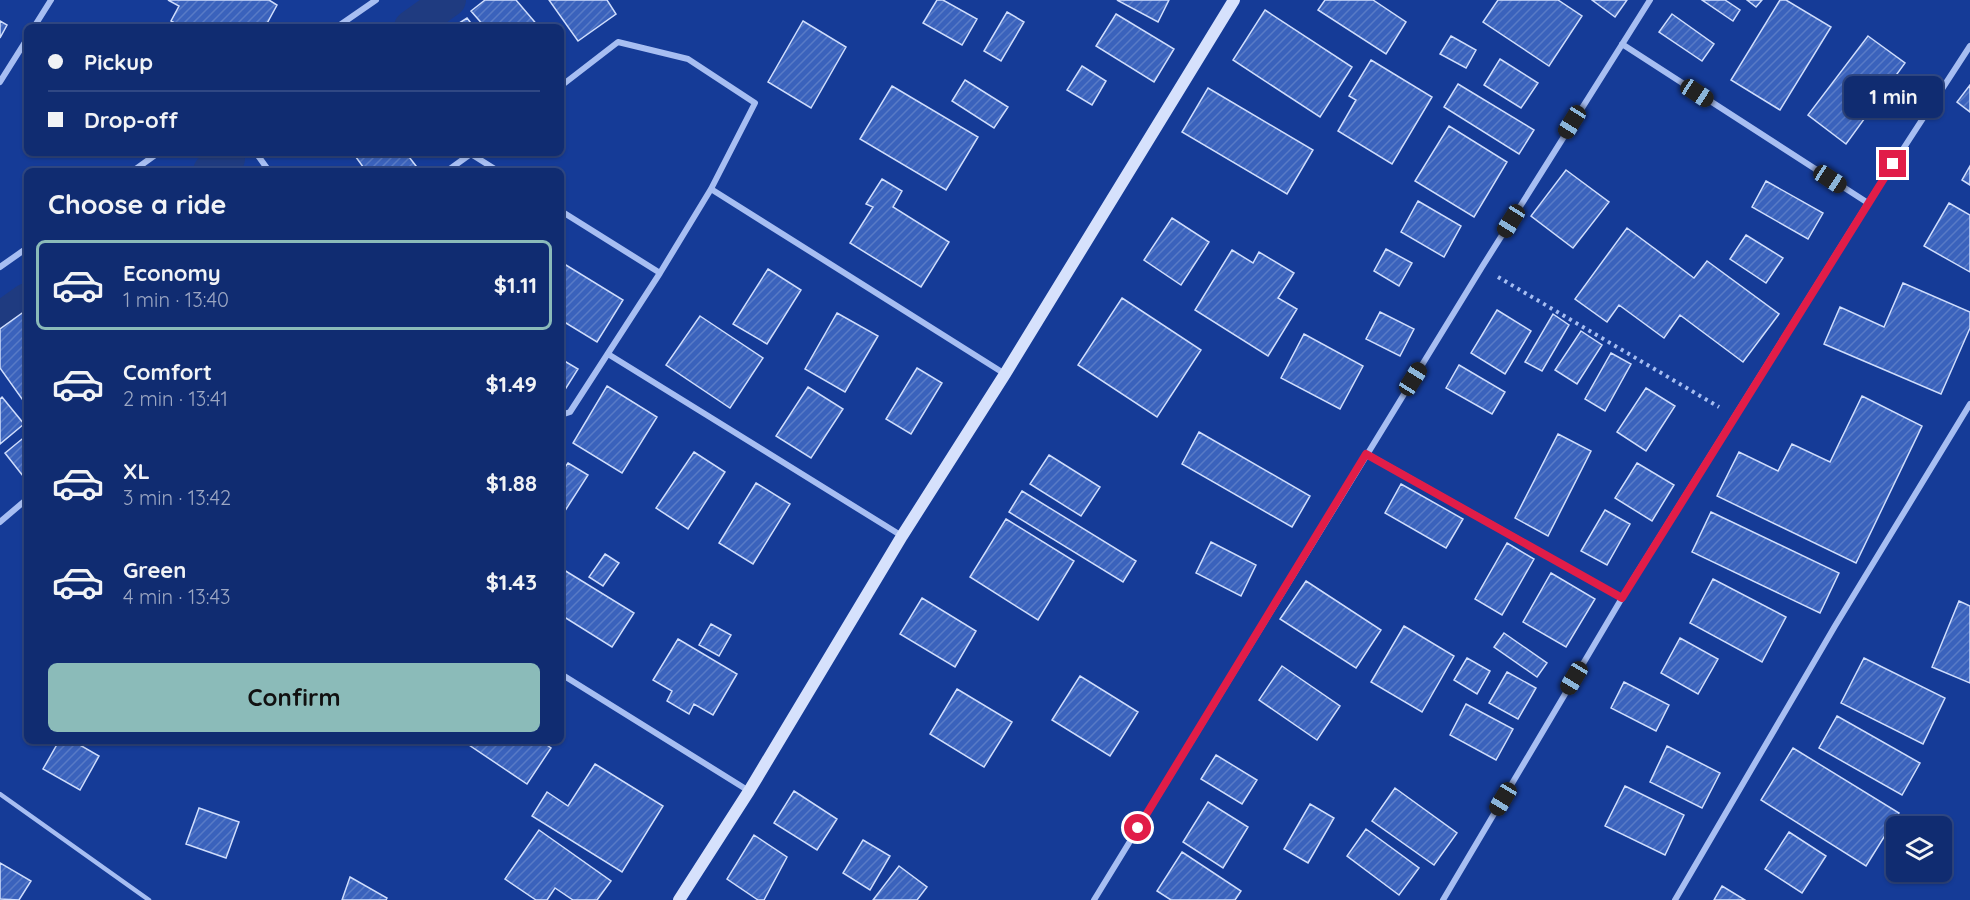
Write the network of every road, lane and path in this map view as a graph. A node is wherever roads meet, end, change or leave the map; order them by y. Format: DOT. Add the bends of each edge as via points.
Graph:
graph roads {
  1 [pos="51,0"];
  2 [pos="376,0"];
  3 [pos="1234,0"];
  4 [pos="1650,0"];
  5 [pos="36,24"];
  6 [pos="341,24"];
  7 [pos="24,44"];
  8 [pos="1622,44"];
  9 [pos="1970,46"];
  10 [pos="0,82"];
  11 [pos="564,84"];
  12 [pos="154,156"];
  13 [pos="468,156"];
  14 [pos="476,156"];
  15 [pos="138,168"];
  16 [pos="451,168"];
  17 [pos="494,168"];
  18 [pos="711,189"];
  19 [pos="1868,203"];
  20 [pos="564,213"];
  21 [pos="24,250"];
  22 [pos="0,267"];
  23 [pos="1482,267"];
  24 [pos="660,273"];
  25 [pos="608,354"];
  26 [pos="1005,374"];
  27 [pos="1970,404"];
  28 [pos="564,414"];
  29 [pos="1735,416"];
  30 [pos="1366,454"];
  31 [pos="24,502"];
  32 [pos="0,522"];
  33 [pos="902,536"];
  34 [pos="1622,598"];
  35 [pos="564,676"];
  36 [pos="748,790"];
  37 [pos="0,794"];
  38 [pos="149,900"];
  39 [pos="679,900"];
  40 [pos="1094,900"];
  41 [pos="1443,900"];
  42 [pos="1675,900"];
  1 -- 5 [label="street"];
  2 -- 6 [label="street"];
  3 -- 26 [label="street"];
  4 -- 8 [label="street"];
  7 -- 10 [label="street"];
  8 -- 19 [label="street"];
  8 -- 23 [label="street"];
  9 -- 19 [label="street"];
  11 -- 18 [label="street" via="618,42 688,59 755,103"];
  12 -- 15 [label="street"];
  13 -- 16 [label="street"];
  14 -- 17 [label="street"];
  18 -- 24 [label="street"];
  18 -- 26 [label="street"];
  19 -- 29 [label="street"];
  20 -- 24 [label="street"];
  21 -- 22 [label="street"];
  23 -- 29 [label="path"];
  23 -- 30 [label="street"];
  24 -- 25 [label="street"];
  25 -- 28 [label="street" via="570,412"];
  25 -- 33 [label="street"];
  26 -- 33 [label="street"];
  27 -- 42 [label="street"];
  29 -- 34 [label="street"];
  30 -- 34 [label="street"];
  30 -- 40 [label="street"];
  31 -- 32 [label="street"];
  33 -- 36 [label="street"];
  34 -- 41 [label="street"];
  35 -- 36 [label="street"];
  36 -- 39 [label="street"];
  37 -- 38 [label="lane"];
}
